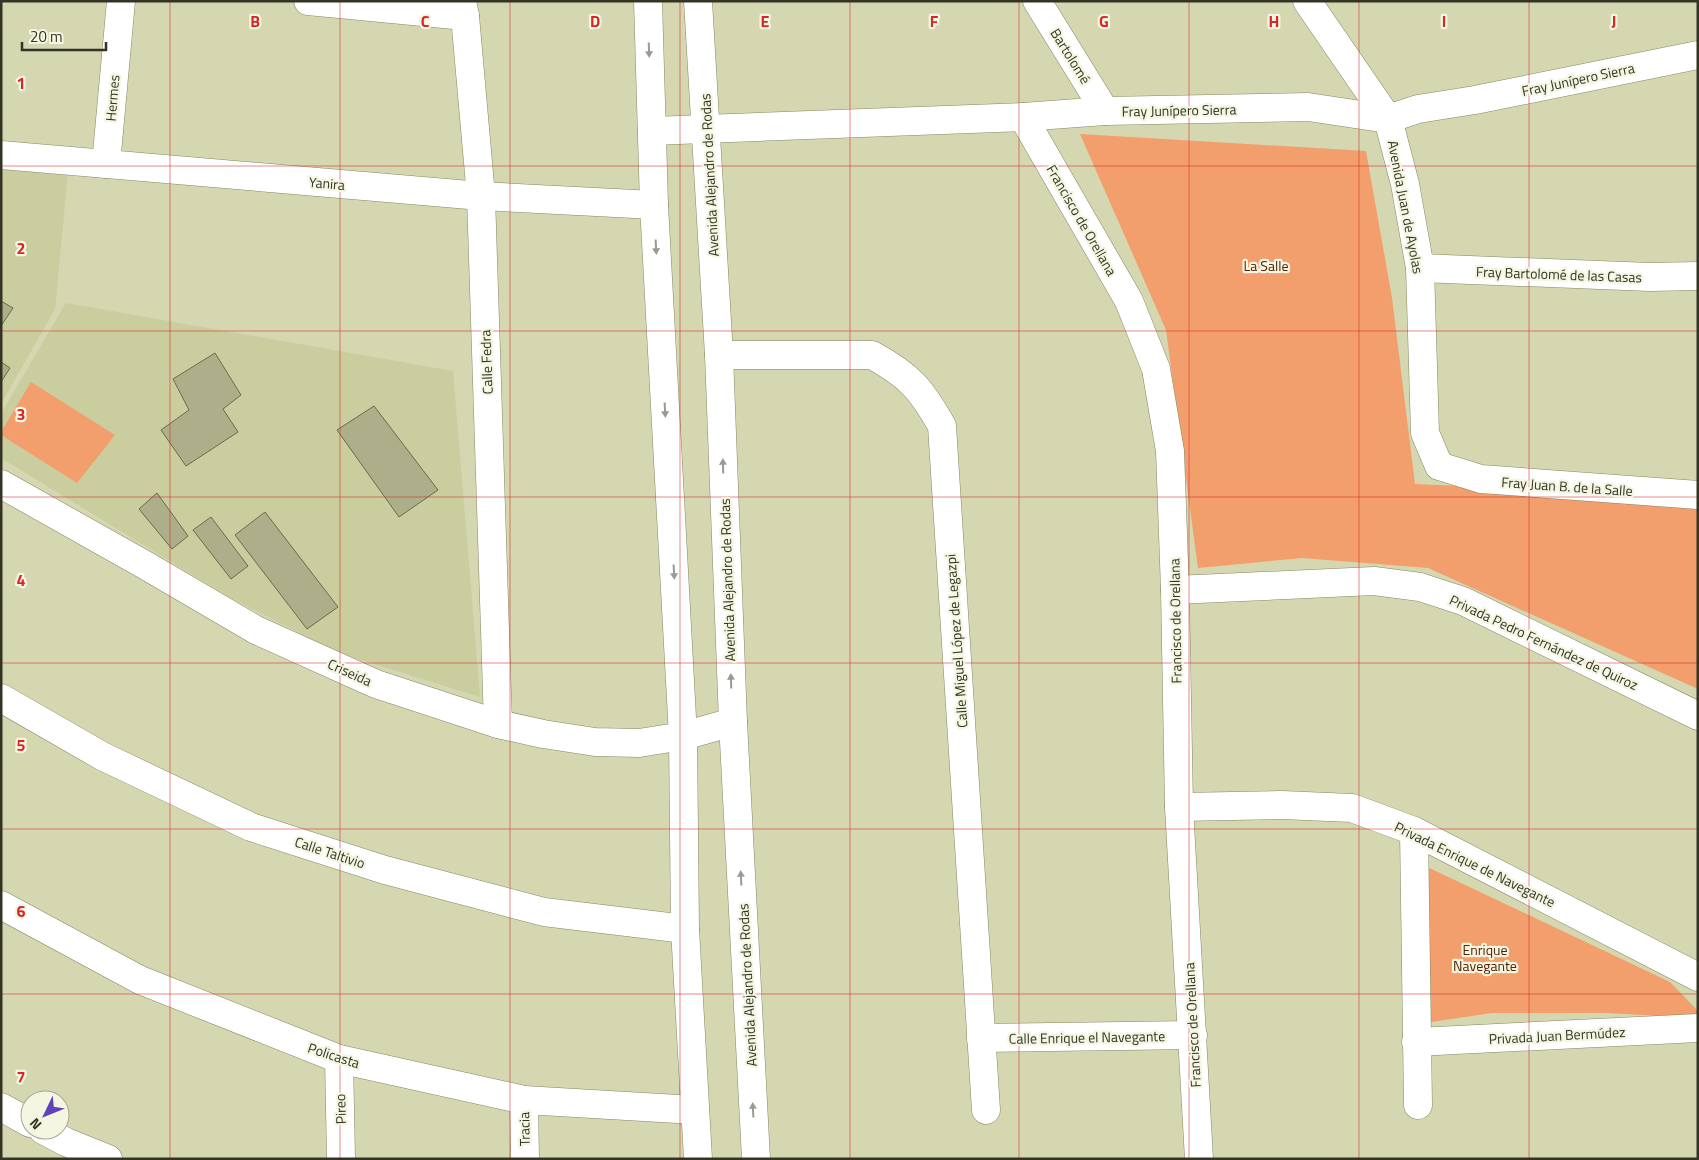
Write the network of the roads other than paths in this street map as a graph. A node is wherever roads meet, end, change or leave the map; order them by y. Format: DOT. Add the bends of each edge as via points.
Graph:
graph roads {
  1 [pos="121,1"];
  2 [pos="308,1"];
  3 [pos="648,1"];
  4 [pos="698,1"];
  5 [pos="1037,1"];
  6 [pos="1307,1"];
  7 [pos="464,9"];
  8 [pos="1698,55"];
  9 [pos="1105,111"];
  10 [pos="1023,117"];
  11 [pos="1388,119"];
  12 [pos="707,129"];
  13 [pos="652,131"];
  14 [pos="1,155"];
  15 [pos="106,164"];
  16 [pos="481,196"];
  17 [pos="654,205"];
  18 [pos="1420,268"];
  19 [pos="1698,276"];
  20 [pos="719,355"];
  21 [pos="1439,466"];
  22 [pos="1,484"];
  23 [pos="1698,495"];
  24 [pos="1175,590"];
  25 [pos="1,698"];
  26 [pos="1698,716"];
  27 [pos="733,722"];
  28 [pos="498,724"];
  29 [pos="683,736"];
  30 [pos="1179,807"];
  31 [pos="1414,831"];
  32 [pos="1,905"];
  33 [pos="685,929"];
  34 [pos="1698,977"];
  35 [pos="1698,1028"];
  36 [pos="1193,1035"];
  37 [pos="981,1038"];
  38 [pos="1416,1042"];
  39 [pos="338,1059"];
  40 [pos="524,1100"];
  41 [pos="1418,1105"];
  42 [pos="1,1107"];
  43 [pos="695,1110"];
  44 [pos="986,1110"];
  45 [pos="20,1117"];
  46 [pos="62,1140"];
  47 [pos="108,1159"];
  48 [pos="341,1159"];
  49 [pos="525,1159"];
  50 [pos="698,1159"];
  51 [pos="756,1159"];
  52 [pos="1199,1159"];
  1 -- 15 [label="street, Hermes"];
  2 -- 7 [label="street"];
  3 -- 13 [label="street, one-way"];
  4 -- 12 [label="street, Avenida Alejandro de Rodas"];
  5 -- 9 [label="street, Bartolomé"];
  6 -- 11 [label="street, Avenida Juan de Ayolas"];
  7 -- 16 [label="street, Calle Fedra"];
  8 -- 11 [label="street, Fray Junípero Sierra" via="1418,109"];
  9 -- 10 [label="street, Fray Junípero Sierra"];
  9 -- 11 [label="street, Fray Junípero Sierra" via="1308,107"];
  10 -- 12 [label="street, Fray Junípero Sierra"];
  10 -- 24 [label="street, Francisco de Orellana" via="1129,301 1156,368 1170,451"];
  11 -- 18 [label="street, Avenida Juan de Ayolas" via="1405,184"];
  12 -- 13 [label="street, Fray Junípero Sierra"];
  12 -- 20 [label="street, Avenida Alejandro de Rodas"];
  13 -- 17 [label="street"];
  14 -- 15 [label="street, Yanira"];
  15 -- 16 [label="street, Yanira"];
  16 -- 17 [label="street, Yanira"];
  16 -- 28 [label="street, Calle Fedra"];
  17 -- 29 [label="street, one-way"];
  18 -- 19 [label="street, Fray Bartolomé de las Casas"];
  18 -- 21 [label="street, Avenida Juan de Ayolas" via="1425,433"];
  27 -- 20 [label="street, Avenida Alejandro de Rodas, one-way"];
  20 -- 37 [label="street, Calle Miguel López de Legazpi" via="872,355 913,382 942,426"];
  21 -- 23 [label="street, Fray Juan B. de la Salle" via="1482,479"];
  22 -- 28 [label="street, Criseida" via="256,630 376,684"];
  24 -- 26 [label="street, Privada Pedro Fernández de Quiroz" via="1374,582 1420,587 1463,601"];
  24 -- 30 [label="street, Francisco de Orellana"];
  25 -- 33 [label="street, Calle Taltivio" via="102,756 251,827 385,870 544,912"];
  27 -- 29 [label="street, Criseida"];
  51 -- 27 [label="street, Avenida Alejandro de Rodas, one-way"];
  28 -- 29 [label="street, Criseida" via="595,742 640,743"];
  29 -- 33 [label="street"];
  30 -- 31 [label="street, Privada Enrique de Navegante" via="1282,805 1352,808"];
  30 -- 36 [label="street, Francisco de Orellana"];
  31 -- 34 [label="street, Privada Enrique de Navegante"];
  31 -- 38 [label="street"];
  32 -- 39 [label="street, Policasta" via="140,980"];
  33 -- 43 [label="street"];
  35 -- 38 [label="street, Privada Juan Bermúdez"];
  36 -- 37 [label="street, Calle Enrique el Navegante"];
  36 -- 52 [label="street, Francisco de Orellana"];
  37 -- 44 [label="street, Calle Miguel López de Legazpi"];
  38 -- 41 [label="street"];
  39 -- 40 [label="street, Policasta"];
  39 -- 48 [label="street, Pireo"];
  40 -- 43 [label="street, Policasta"];
  40 -- 49 [label="street, Tracia"];
  42 -- 45 [label="street"];
  43 -- 50 [label="street"];
  46 -- 47 [label="street"];
}
